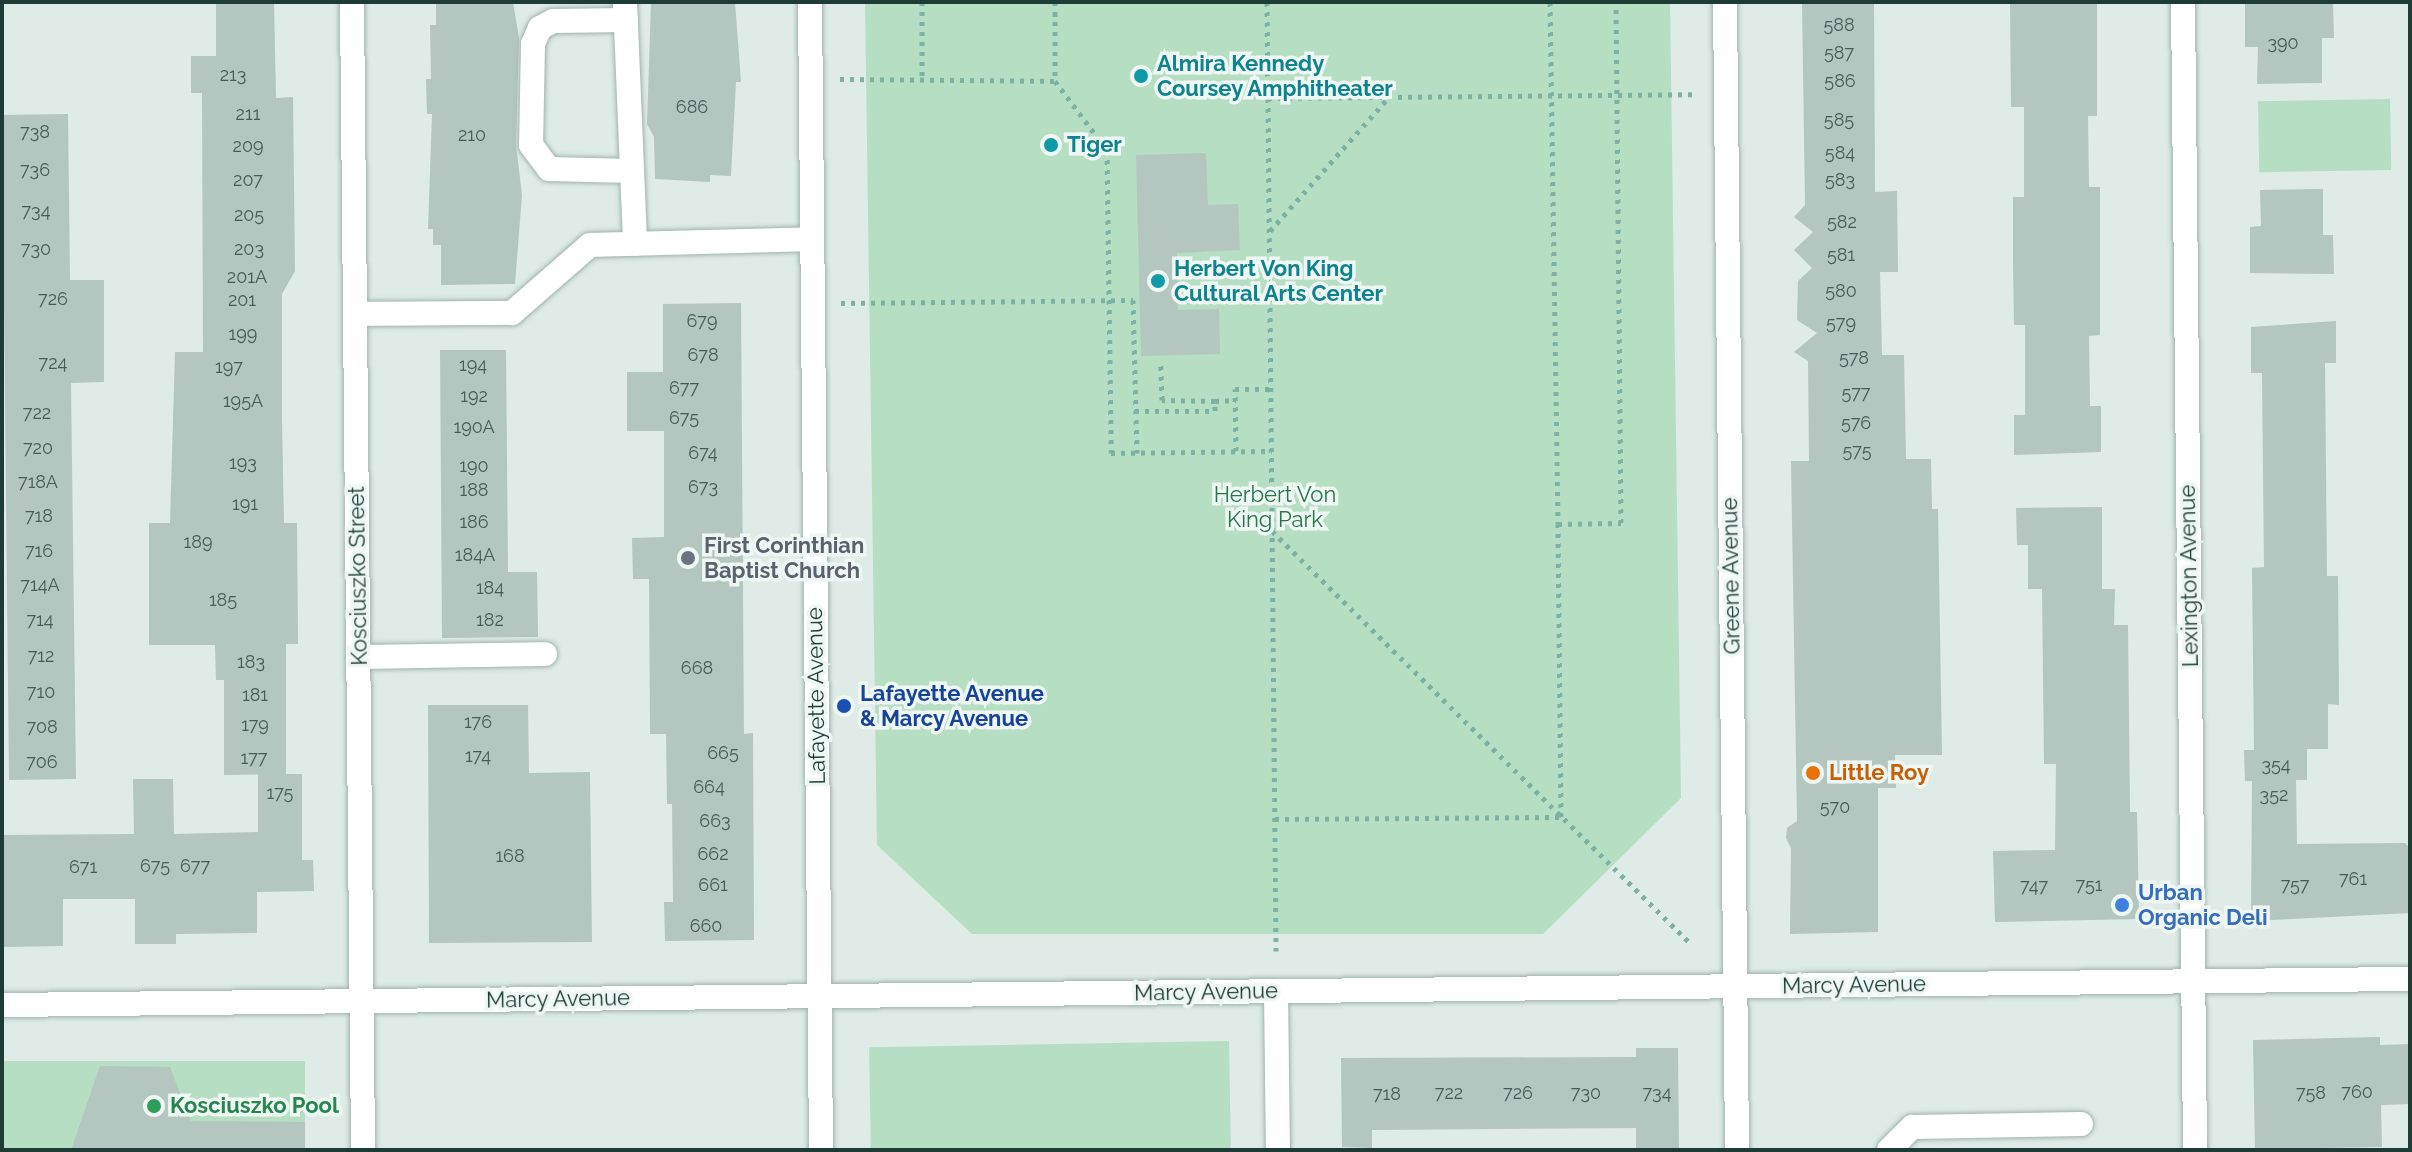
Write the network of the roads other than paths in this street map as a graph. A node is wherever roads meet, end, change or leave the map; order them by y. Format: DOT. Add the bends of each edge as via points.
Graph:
graph roads {
  1 [pos="352,2"];
  2 [pos="810,2"];
  3 [pos="1725,2"];
  4 [pos="2183,2"];
  5 [pos="625,11"];
  6 [pos="632,171"];
  7 [pos="812,239"];
  8 [pos="635,244"];
  9 [pos="355,314"];
  10 [pos="545,654"];
  11 [pos="358,657"];
  12 [pos="2410,979"];
  13 [pos="2193,982"];
  14 [pos="1735,987"];
  15 [pos="1276,991"];
  16 [pos="819,996"];
  17 [pos="362,1001"];
  18 [pos="2,1005"];
  19 [pos="2081,1124"];
  20 [pos="363,1150"];
  21 [pos="821,1150"];
  22 [pos="1278,1150"];
  23 [pos="1737,1150"];
  24 [pos="1889,1150"];
  25 [pos="2195,1150"];
  1 -- 9 [label="street, Kosciuszko Street"];
  2 -- 7 [label="street, Lafayette Avenue"];
  3 -- 14 [label="street, Greene Avenue"];
  4 -- 13 [label="street, Lexington Avenue"];
  5 -- 6 [label="street"];
  5 -- 6 [label="street" via="553,21 540,28 533,44 531,145 549,169"];
  6 -- 8 [label="street"];
  7 -- 8 [label="street"];
  7 -- 16 [label="street, Lafayette Avenue"];
  8 -- 9 [label="street" via="590,245 512,313"];
  9 -- 11 [label="street, Kosciuszko Street"];
  10 -- 11 [label="street"];
  11 -- 17 [label="street, Kosciuszko Street"];
  12 -- 13 [label="street, Marcy Avenue"];
  13 -- 14 [label="street, Marcy Avenue"];
  13 -- 25 [label="street, Lexington Avenue"];
  14 -- 15 [label="street, Marcy Avenue"];
  14 -- 23 [label="street, Greene Avenue"];
  15 -- 16 [label="street, Marcy Avenue"];
  15 -- 22 [label="street"];
  16 -- 17 [label="street, Marcy Avenue"];
  16 -- 21 [label="street, Lafayette Avenue"];
  17 -- 18 [label="street, Marcy Avenue"];
  17 -- 20 [label="street, Kosciuszko Street"];
  19 -- 24 [label="street" via="1912,1127"];
}
